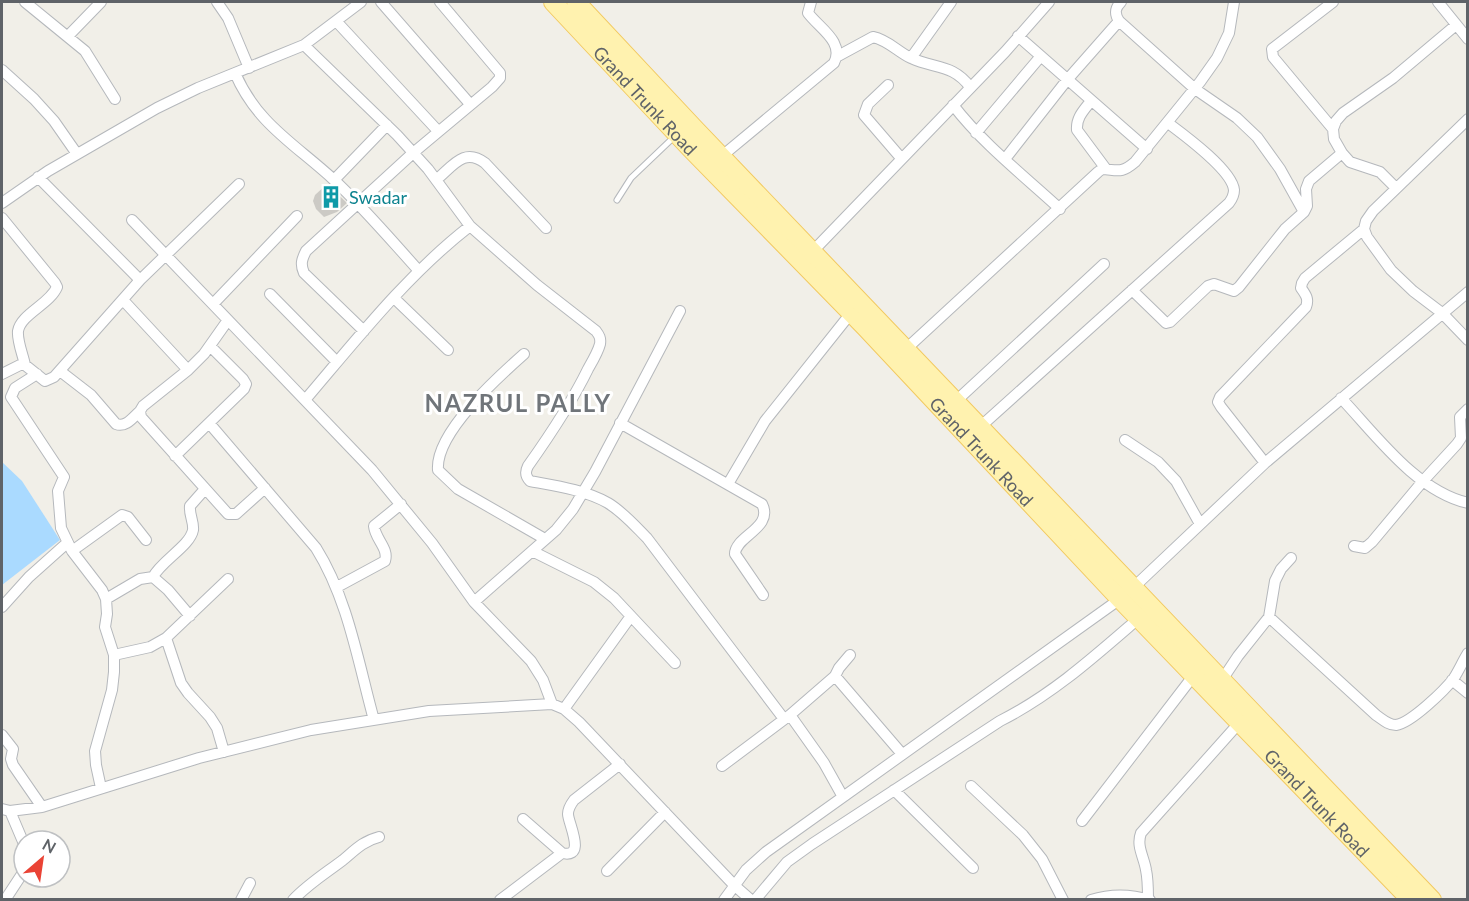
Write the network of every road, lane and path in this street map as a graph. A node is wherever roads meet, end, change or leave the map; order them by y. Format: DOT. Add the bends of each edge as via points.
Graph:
graph roads {
  1 [pos="25,2"];
  2 [pos="101,2"];
  3 [pos="217,2"];
  4 [pos="361,2"];
  5 [pos="381,2"];
  6 [pos="440,2"];
  7 [pos="553,2"];
  8 [pos="576,2"];
  9 [pos="812,2"];
  10 [pos="951,2"];
  11 [pos="1049,2"];
  12 [pos="1121,2"];
  13 [pos="1234,2"];
  14 [pos="1333,2"];
  15 [pos="1438,2"];
  16 [pos="336,21"];
  17 [pos="1119,21"];
  18 [pos="1456,25"];
  19 [pos="69,35"];
  20 [pos="1018,36"];
  21 [pos="1467,39"];
  22 [pos="304,45"];
  23 [pos="838,56"];
  24 [pos="1041,56"];
  25 [pos="911,58"];
  26 [pos="249,68"];
  27 [pos="2,70"];
  28 [pos="235,73"];
  29 [pos="1067,80"];
  30 [pos="888,86"];
  31 [pos="970,87"];
  32 [pos="1195,89"];
  33 [pos="115,99"];
  34 [pos="1091,101"];
  35 [pos="470,104"];
  36 [pos="953,105"];
  37 [pos="1467,119"];
  38 [pos="1168,123"];
  39 [pos="387,125"];
  40 [pos="1333,129"];
  41 [pos="438,131"];
  42 [pos="976,133"];
  43 [pos="678,134"];
  44 [pos="1147,149"];
  45 [pos="413,153"];
  46 [pos="1341,153"];
  47 [pos="77,154"];
  48 [pos="722,156"];
  49 [pos="901,158"];
  50 [pos="1005,159"];
  51 [pos="1106,169"];
  52 [pos="38,177"];
  53 [pos="334,180"];
  54 [pos="436,180"];
  55 [pos="239,184"];
  56 [pos="1396,188"];
  57 [pos="617,200"];
  58 [pos="2,203"];
  59 [pos="358,204"];
  60 [pos="1060,209"];
  61 [pos="1304,212"];
  62 [pos="297,216"];
  63 [pos="2,218"];
  64 [pos="132,220"];
  65 [pos="470,226"];
  66 [pos="546,228"];
  67 [pos="1364,229"];
  68 [pos="813,251"];
  69 [pos="167,256"];
  70 [pos="1104,264"];
  71 [pos="419,271"];
  72 [pos="140,280"];
  73 [pos="1132,290"];
  74 [pos="1467,292"];
  75 [pos="270,294"];
  76 [pos="394,298"];
  77 [pos="123,300"];
  78 [pos="213,304"];
  79 [pos="680,311"];
  80 [pos="851,313"];
  81 [pos="1442,313"];
  82 [pos="228,320"];
  83 [pos="364,331"];
  84 [pos="1462,332"];
  85 [pos="210,346"];
  86 [pos="906,349"];
  87 [pos="448,350"];
  88 [pos="524,354"];
  89 [pos="338,362"];
  90 [pos="26,365"];
  91 [pos="188,370"];
  92 [pos="60,371"];
  93 [pos="2,374"];
  94 [pos="37,374"];
  95 [pos="1341,398"];
  96 [pos="305,400"];
  97 [pos="956,401"];
  98 [pos="1467,408"];
  99 [pos="140,411"];
  100 [pos="209,423"];
  101 [pos="620,423"];
  102 [pos="980,427"];
  103 [pos="1125,440"];
  104 [pos="175,456"];
  105 [pos="1264,463"];
  106 [pos="1423,481"];
  107 [pos="728,484"];
  108 [pos="265,488"];
  109 [pos="205,489"];
  110 [pos="583,492"];
  111 [pos="1467,503"];
  112 [pos="401,504"];
  113 [pos="1200,524"];
  114 [pos="545,539"];
  115 [pos="146,540"];
  116 [pos="1354,546"];
  117 [pos="70,547"];
  118 [pos="532,551"];
  119 [pos="1291,558"];
  120 [pos="153,577"];
  121 [pos="228,579"];
  122 [pos="337,587"];
  123 [pos="1127,593"];
  124 [pos="763,595"];
  125 [pos="106,599"];
  126 [pos="474,602"];
  127 [pos="2,608"];
  128 [pos="190,616"];
  129 [pos="631,616"];
  130 [pos="1269,617"];
  131 [pos="1139,618"];
  132 [pos="166,638"];
  133 [pos="1467,653"];
  134 [pos="114,655"];
  135 [pos="850,656"];
  136 [pos="675,663"];
  137 [pos="1194,675"];
  138 [pos="836,676"];
  139 [pos="1222,680"];
  140 [pos="1452,680"];
  141 [pos="1467,693"];
  142 [pos="552,704"];
  143 [pos="564,709"];
  144 [pos="787,717"];
  145 [pos="374,720"];
  146 [pos="1240,722"];
  147 [pos="2,735"];
  148 [pos="225,752"];
  149 [pos="902,754"];
  150 [pos="620,764"];
  151 [pos="722,766"];
  152 [pos="971,786"];
  153 [pos="101,788"];
  154 [pos="894,790"];
  155 [pos="843,797"];
  156 [pos="42,807"];
  157 [pos="6,810"];
  158 [pos="665,812"];
  159 [pos="524,819"];
  160 [pos="1082,821"];
  161 [pos="16,829"];
  162 [pos="379,837"];
  163 [pos="562,853"];
  164 [pos="973,868"];
  165 [pos="607,871"];
  166 [pos="250,883"];
  167 [pos="735,886"];
  168 [pos="1149,899"];
  169 [pos="241,900"];
  170 [pos="293,900"];
  171 [pos="500,900"];
  172 [pos="724,900"];
  173 [pos="753,900"];
  174 [pos="1063,900"];
  175 [pos="1091,900"];
  176 [pos="1410,900"];
  177 [pos="1432,900"];
  1 -- 19 [label="street"];
  2 -- 19 [label="street"];
  3 -- 26 [label="street"];
  4 -- 16 [label="street"];
  5 -- 35 [label="street"];
  6 -- 35 [label="street" via="500,73 492,87"];
  7 -- 43 [label="main road, Grand Trunk Road"];
  8 -- 48 [label="main road, Grand Trunk Road"];
  9 -- 23 [label="street" via="808,13 829,36"];
  10 -- 25 [label="street"];
  11 -- 20 [label="street"];
  12 -- 17 [label="street" via="1115,15"];
  13 -- 32 [label="street" via="1221,50"];
  14 -- 40 [label="street" via="1272,49 1273,57"];
  15 -- 18 [label="street"];
  16 -- 22 [label="street"];
  16 -- 41 [label="street"];
  17 -- 29 [label="street"];
  17 -- 32 [label="street"];
  18 -- 21 [label="street"];
  18 -- 40 [label="street" via="1393,78 1343,113"];
  19 -- 33 [label="street" via="89,56"];
  20 -- 24 [label="street"];
  20 -- 31 [label="street"];
  22 -- 26 [label="street"];
  22 -- 39 [label="street"];
  23 -- 25 [label="street" via="873,37"];
  23 -- 48 [label="street" via="801,93"];
  24 -- 29 [label="street"];
  24 -- 42 [label="street"];
  25 -- 31 [label="street" via="954,71"];
  26 -- 28 [label="street"];
  27 -- 47 [label="street" via="54,121"];
  28 -- 47 [label="street" via="157,108"];
  28 -- 53 [label="street" via="257,113"];
  29 -- 34 [label="street"];
  29 -- 50 [label="street"];
  30 -- 49 [label="street" via="868,104 864,115"];
  31 -- 36 [label="street"];
  32 -- 38 [label="street"];
  32 -- 61 [label="street" via="1257,137"];
  34 -- 44 [label="street"];
  34 -- 51 [label="street" via="1080,114 1077,130"];
  35 -- 41 [label="street"];
  36 -- 42 [label="street"];
  36 -- 49 [label="street"];
  37 -- 56 [label="street"];
  38 -- 44 [label="street"];
  38 -- 73 [label="street" via="1222,170 1234,188 1233,196"];
  39 -- 45 [label="street"];
  39 -- 53 [label="street"];
  40 -- 46 [label="street"];
  41 -- 45 [label="street"];
  42 -- 50 [label="street"];
  43 -- 57 [label="lane" via="631,178"];
  43 -- 80 [label="main road, Grand Trunk Road"];
  44 -- 51 [label="street" via="1123,171"];
  45 -- 54 [label="street"];
  45 -- 59 [label="street"];
  46 -- 56 [label="street" via="1350,162 1380,172"];
  46 -- 61 [label="street" via="1309,181"];
  47 -- 52 [label="street"];
  48 -- 68 [label="main road, Grand Trunk Road"];
  49 -- 68 [label="street"];
  50 -- 60 [label="street"];
  51 -- 60 [label="street"];
  52 -- 58 [label="street"];
  52 -- 72 [label="street"];
  53 -- 59 [label="street"];
  54 -- 65 [label="street"];
  54 -- 66 [label="street" via="464,157 477,157"];
  55 -- 69 [label="street"];
  56 -- 67 [label="street" via="1373,211"];
  59 -- 71 [label="street"];
  59 -- 83 [label="street" via="306,251 301,266"];
  60 -- 86 [label="street"];
  61 -- 73 [label="street" via="1285,229 1239,287 1234,291 1214,284 1208,286 1170,322 1161,321"];
  62 -- 78 [label="street"];
  63 -- 90 [label="street" via="57,287 19,328"];
  64 -- 69 [label="street"];
  65 -- 71 [label="street"];
  65 -- 110 [label="street" via="600,336 600,344 577,392 525,471 531,481"];
  67 -- 81 [label="street" via="1391,270"];
  67 -- 105 [label="street" via="1305,278 1301,288 1307,296 1306,307 1220,397 1221,407"];
  68 -- 86 [label="main road, Grand Trunk Road"];
  69 -- 72 [label="street"];
  69 -- 78 [label="street"];
  70 -- 97 [label="street"];
  71 -- 76 [label="street"];
  72 -- 77 [label="street"];
  73 -- 102 [label="street"];
  74 -- 81 [label="street"];
  75 -- 89 [label="street"];
  76 -- 83 [label="street"];
  76 -- 87 [label="street"];
  77 -- 91 [label="street"];
  77 -- 92 [label="street"];
  78 -- 82 [label="street"];
  79 -- 101 [label="street"];
  80 -- 107 [label="street" via="765,421"];
  80 -- 123 [label="main road, Grand Trunk Road"];
  81 -- 84 [label="street"];
  81 -- 95 [label="street"];
  82 -- 85 [label="street"];
  82 -- 96 [label="street"];
  83 -- 89 [label="street"];
  85 -- 91 [label="street"];
  85 -- 100 [label="street" via="246,384"];
  86 -- 97 [label="main road, Grand Trunk Road"];
  88 -- 114 [label="street" via="488,387 455,428 438,460 438,470 458,489"];
  89 -- 96 [label="street"];
  90 -- 93 [label="street"];
  90 -- 94 [label="street"];
  91 -- 99 [label="street"];
  92 -- 94 [label="street" via="45,381"];
  92 -- 99 [label="street" via="91,395 120,426"];
  94 -- 117 [label="street" via="15,388 11,397 64,477 58,491 61,528"];
  95 -- 105 [label="street"];
  95 -- 106 [label="street"];
  96 -- 112 [label="street"];
  97 -- 102 [label="main road, Grand Trunk Road"];
  98 -- 106 [label="street" via="1460,417 1461,438"];
  99 -- 104 [label="street" via="145,423"];
  100 -- 104 [label="street"];
  100 -- 108 [label="street"];
  101 -- 107 [label="street"];
  101 -- 110 [label="street"];
  102 -- 123 [label="main road, Grand Trunk Road"];
  103 -- 113 [label="street" via="1158,462 1176,481"];
  104 -- 109 [label="street"];
  105 -- 113 [label="street"];
  106 -- 111 [label="street" via="1453,500"];
  106 -- 116 [label="street" via="1365,549"];
  107 -- 124 [label="street" via="762,504 765,510 760,524 735,549"];
  108 -- 109 [label="street" via="232,515"];
  108 -- 122 [label="street" via="316,548"];
  109 -- 120 [label="street" via="190,506 193,532"];
  110 -- 114 [label="street"];
  110 -- 144 [label="street" via="629,519 647,538"];
  112 -- 122 [label="street" via="374,526 386,552 385,561"];
  112 -- 126 [label="street"];
  113 -- 123 [label="street"];
  114 -- 118 [label="street"];
  115 -- 117 [label="street" via="122,514"];
  117 -- 125 [label="street"];
  117 -- 127 [label="street" via="29,577"];
  118 -- 126 [label="street"];
  118 -- 129 [label="street" via="594,582"];
  119 -- 130 [label="street" via="1275,580"];
  120 -- 125 [label="street" via="140,579"];
  120 -- 128 [label="street"];
  121 -- 128 [label="street"];
  122 -- 145 [label="street"];
  123 -- 131 [label="main road, Grand Trunk Road"];
  123 -- 139 [label="main road, Grand Trunk Road"];
  123 -- 149 [label="street"];
  125 -- 134 [label="street" via="105,627"];
  126 -- 142 [label="street" via="531,661"];
  128 -- 132 [label="street"];
  129 -- 136 [label="street"];
  129 -- 143 [label="street"];
  130 -- 139 [label="street"];
  130 -- 140 [label="street" via="1388,724 1398,725 1409,719"];
  131 -- 137 [label="main road, Grand Trunk Road"];
  131 -- 154 [label="street" via="1058,686"];
  132 -- 134 [label="street" via="150,647"];
  132 -- 148 [label="street" via="181,682 213,723"];
  133 -- 140 [label="street"];
  134 -- 153 [label="street" via="112,690 95,751"];
  135 -- 138 [label="street"];
  137 -- 146 [label="main road, Grand Trunk Road"];
  137 -- 160 [label="street"];
  138 -- 144 [label="street"];
  138 -- 149 [label="street"];
  139 -- 177 [label="main road, Grand Trunk Road"];
  140 -- 141 [label="street"];
  142 -- 143 [label="street"];
  142 -- 145 [label="street" via="429,711"];
  143 -- 150 [label="street"];
  144 -- 151 [label="street"];
  144 -- 155 [label="street" via="824,763"];
  145 -- 148 [label="street" via="310,730"];
  146 -- 168 [label="street" via="1141,833 1139,846"];
  146 -- 176 [label="main road, Grand Trunk Road"];
  147 -- 156 [label="street" via="13,748 13,765"];
  148 -- 153 [label="street"];
  149 -- 155 [label="street"];
  150 -- 158 [label="street"];
  150 -- 163 [label="street" via="570,806 575,847 567,854"];
  152 -- 174 [label="street" via="1023,835 1042,859"];
  153 -- 156 [label="street"];
  154 -- 164 [label="street"];
  154 -- 173 [label="street" via="787,862"];
  155 -- 167 [label="street" via="766,852"];
  156 -- 157 [label="street"];
  157 -- 161 [label="street"];
  158 -- 165 [label="street"];
  158 -- 167 [label="street"];
  159 -- 163 [label="street"];
  162 -- 170 [label="street" via="359,846"];
  163 -- 171 [label="street"];
  166 -- 169 [label="street"];
  167 -- 172 [label="street"];
  167 -- 173 [label="street"];
  168 -- 175 [label="street" via="1125,895"];
}
